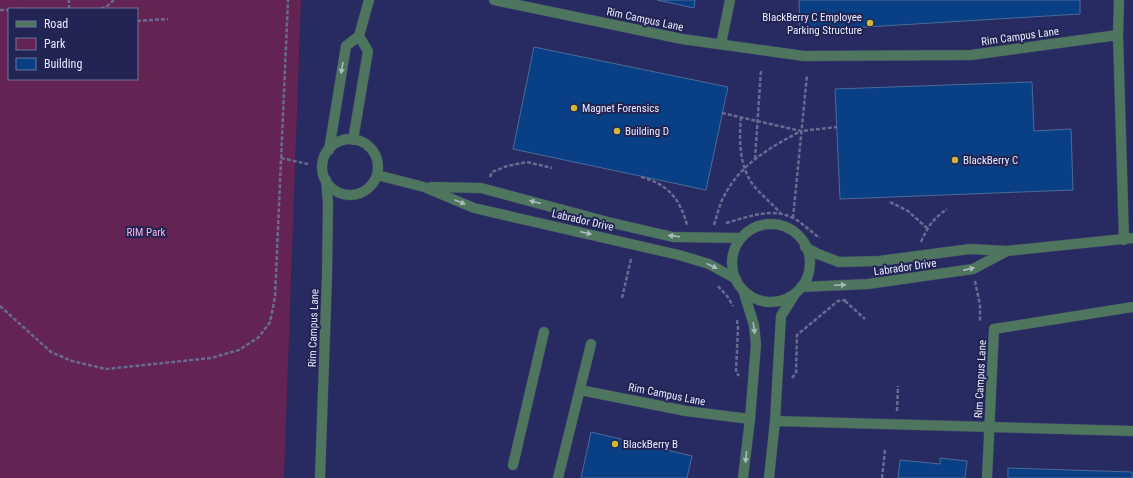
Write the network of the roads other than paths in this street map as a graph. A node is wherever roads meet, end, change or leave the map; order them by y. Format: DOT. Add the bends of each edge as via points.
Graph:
graph roads {
  1 [pos="369,0"];
  2 [pos="494,0"];
  3 [pos="730,0"];
  4 [pos="1120,0"];
  5 [pos="1118,35"];
  6 [pos="359,36"];
  7 [pos="721,44"];
  8 [pos="353,140"];
  9 [pos="328,150"];
  10 [pos="377,175"];
  11 [pos="326,180"];
  12 [pos="424,187"];
  13 [pos="741,238"];
  14 [pos="1128,239"];
  15 [pos="805,246"];
  16 [pos="1007,252"];
  17 [pos="736,280"];
  18 [pos="743,290"];
  19 [pos="798,290"];
  20 [pos="1133,307"];
  21 [pos="544,332"];
  22 [pos="591,344"];
  23 [pos="580,390"];
  24 [pos="750,420"];
  25 [pos="775,421"];
  26 [pos="989,427"];
  27 [pos="1133,431"];
  28 [pos="513,465"];
  29 [pos="320,478"];
  30 [pos="558,478"];
  31 [pos="743,478"];
  32 [pos="769,478"];
  33 [pos="987,478"];
  1 -- 6 [label="street"];
  2 -- 7 [label="street, Rim Campus Lane" via="682,39"];
  3 -- 7 [label="street"];
  4 -- 5 [label="street"];
  5 -- 7 [label="street, Rim Campus Lane" via="971,55 804,56"];
  5 -- 14 [label="street"];
  6 -- 8 [label="street" via="368,51"];
  6 -- 9 [label="street, one-way" via="346,46"];
  8 -- 9 [label="street" via="344,140"];
  8 -- 10 [label="street" via="362,142 376,156"];
  9 -- 11 [label="street" via="323,165"];
  10 -- 11 [label="street" via="371,186 360,194 353,195 334,190"];
  10 -- 12 [label="street, Labrador Drive"];
  11 -- 29 [label="street, Rim Campus Lane" via="327,276"];
  13 -- 12 [label="street, Labrador Drive, one-way" via="673,237 481,188"];
  12 -- 17 [label="street, Labrador Drive, one-way" via="474,208 679,255 705,263"];
  13 -- 15 [label="street" via="753,229 776,225 796,234"];
  13 -- 17 [label="street" via="732,258"];
  14 -- 16 [label="street, Labrador Drive"];
  15 -- 16 [label="street, Labrador Drive" via="839,262 879,261 970,249"];
  15 -- 19 [label="street" via="809,256 809,267 806,278"];
  19 -- 16 [label="street, Labrador Drive, one-way" via="868,284 973,269"];
  17 -- 18 [label="street"];
  18 -- 19 [label="street" via="764,301 780,301"];
  18 -- 24 [label="street, one-way" via="754,325 756,344"];
  19 -- 25 [label="street" via="781,316"];
  20 -- 26 [label="street, Rim Campus Lane" via="994,329"];
  21 -- 28 [label="street"];
  22 -- 23 [label="street"];
  23 -- 24 [label="street, Rim Campus Lane" via="686,411"];
  23 -- 30 [label="street"];
  24 -- 31 [label="street, one-way"];
  25 -- 26 [label="street, Rim Campus Lane"];
  25 -- 32 [label="street"];
  26 -- 27 [label="street, Rim Campus Lane"];
  26 -- 33 [label="street, Rim Campus Lane"];
}
